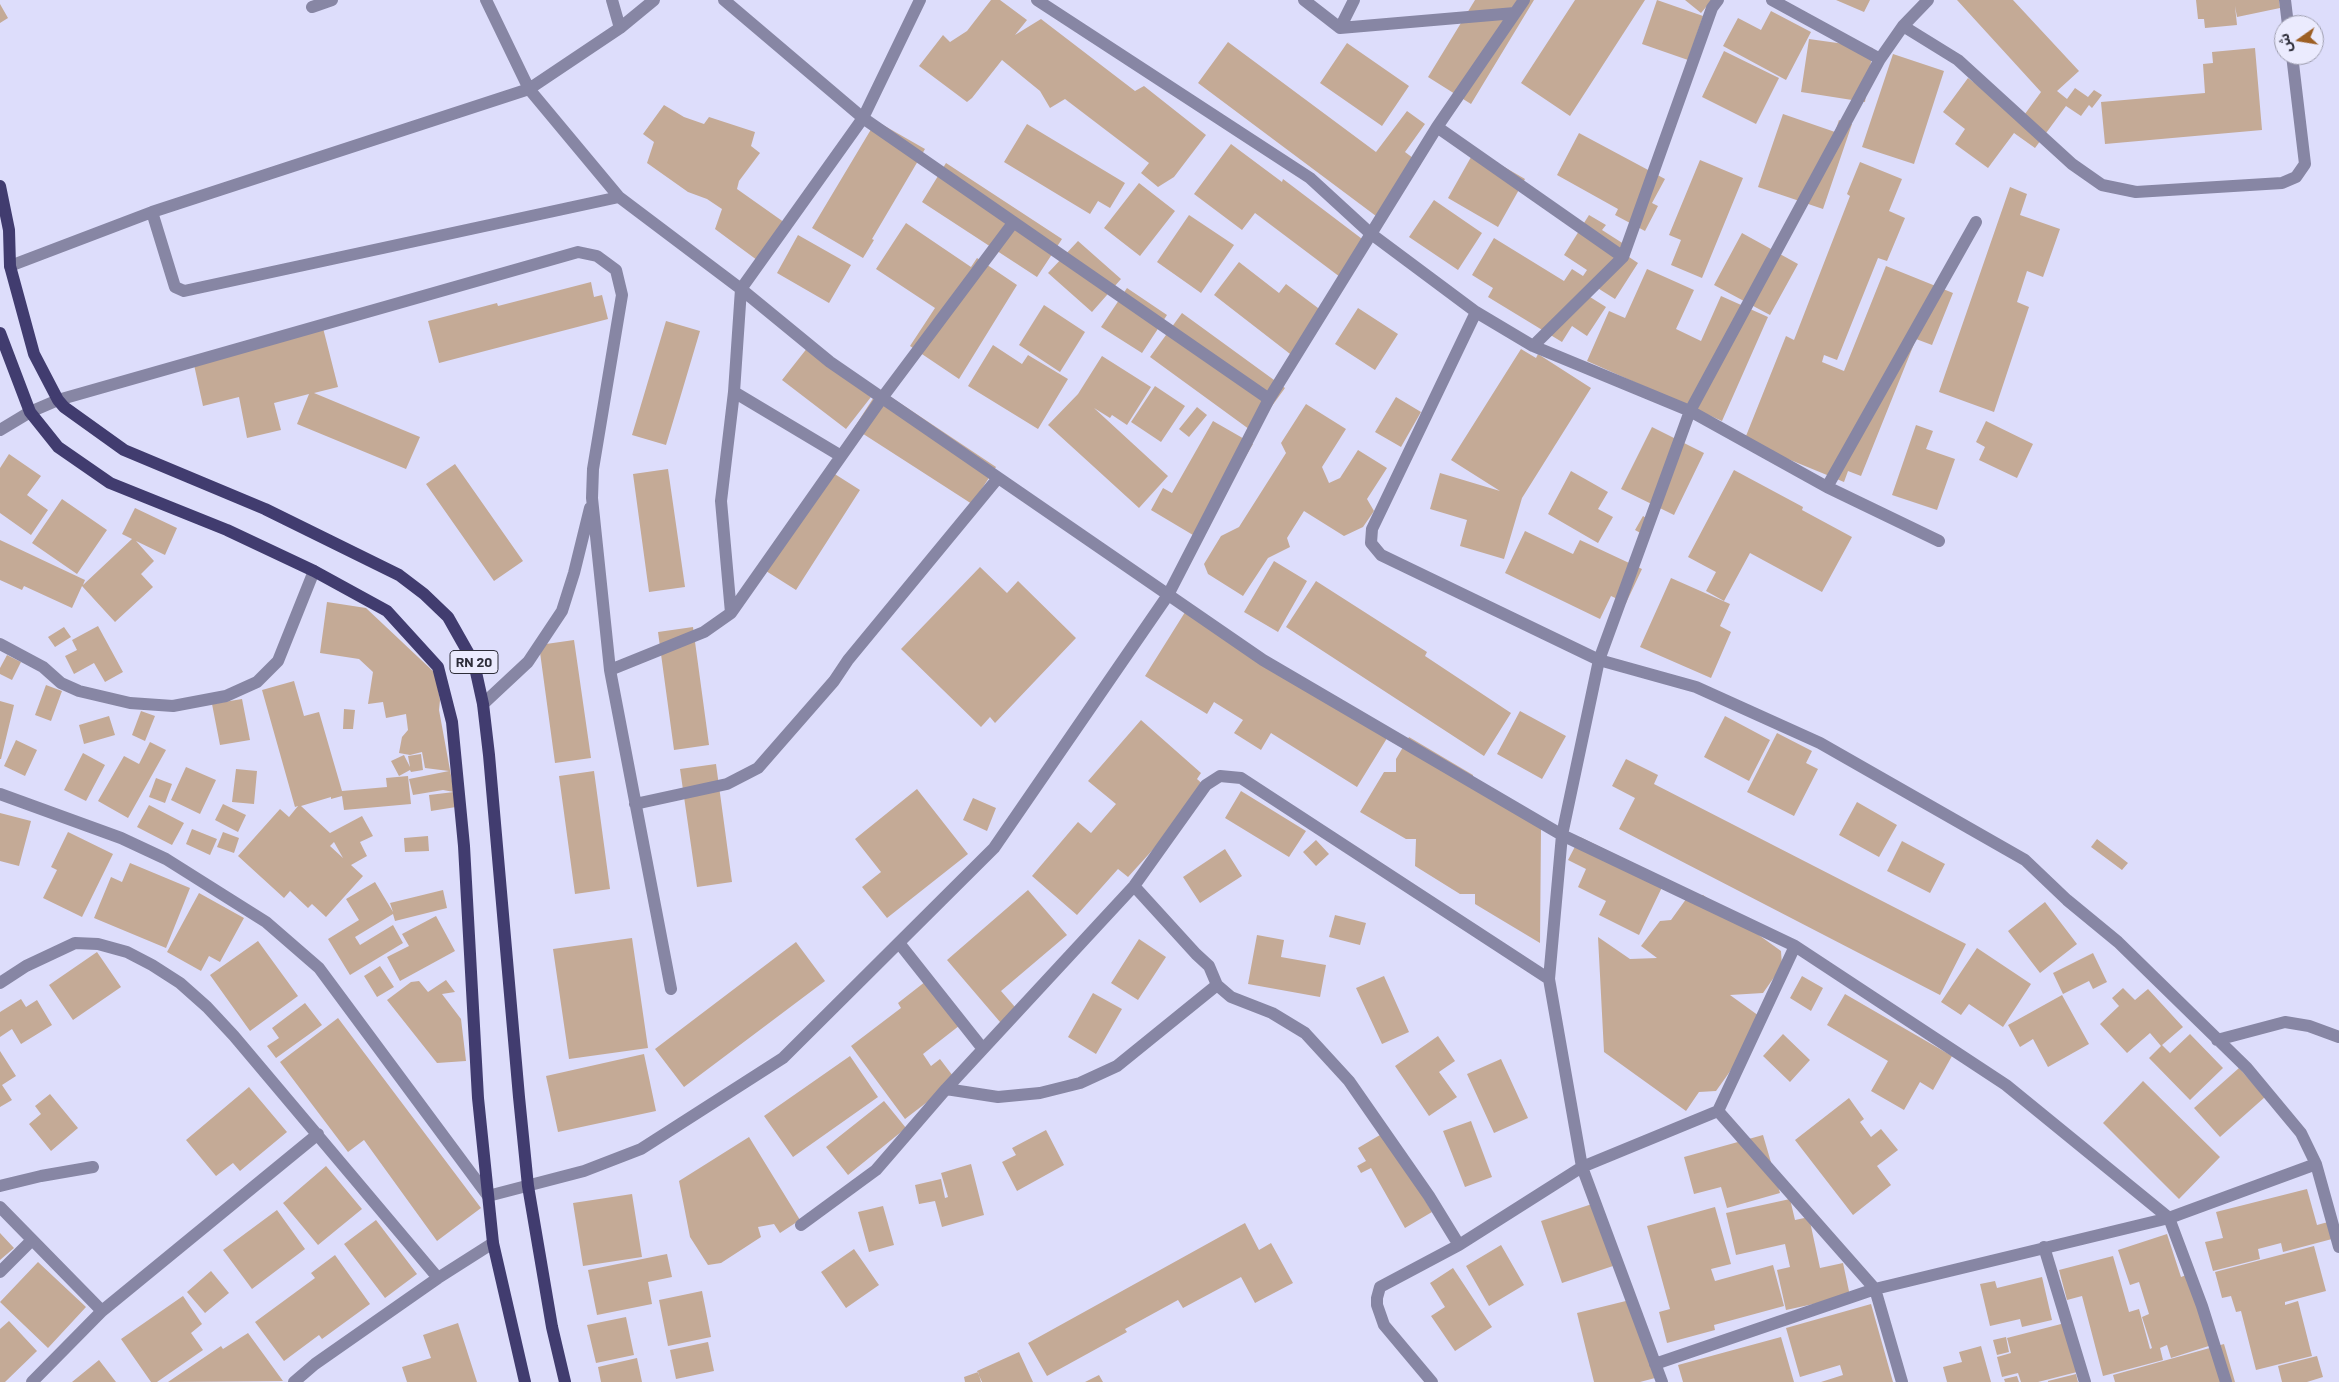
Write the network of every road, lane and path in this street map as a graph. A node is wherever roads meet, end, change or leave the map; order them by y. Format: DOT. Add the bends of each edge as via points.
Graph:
graph roads {
  1 [pos="332,0"];
  2 [pos="486,0"];
  3 [pos="612,0"];
  4 [pos="654,0"];
  5 [pos="724,0"];
  6 [pos="920,0"];
  7 [pos="1036,0"];
  8 [pos="1304,0"];
  9 [pos="1354,0"];
  10 [pos="1524,0"];
  11 [pos="1718,0"];
  12 [pos="1772,0"];
  13 [pos="1928,0"];
  14 [pos="2285,0"];
  15 [pos="312,7"];
  16 [pos="1514,13"];
  17 [pos="2287,15"];
  18 [pos="1902,26"];
  19 [pos="620,28"];
  20 [pos="1340,28"];
  21 [pos="1880,59"];
  22 [pos="2293,65"];
  23 [pos="529,89"];
  24 [pos="863,118"];
  25 [pos="1437,127"];
  26 [pos="0,186"];
  27 [pos="619,197"];
  28 [pos="152,212"];
  29 [pos="1976,222"];
  30 [pos="1013,223"];
  31 [pos="1370,233"];
  32 [pos="1623,257"];
  33 [pos="10,266"];
  34 [pos="740,289"];
  35 [pos="1476,312"];
  36 [pos="0,333"];
  37 [pos="1532,346"];
  38 [pos="734,392"];
  39 [pos="882,398"];
  40 [pos="1269,399"];
  41 [pos="58,400"];
  42 [pos="1690,410"];
  43 [pos="30,412"];
  44 [pos="0,430"];
  45 [pos="841,456"];
  46 [pos="998,478"];
  47 [pos="1827,487"];
  48 [pos="592,498"];
  49 [pos="1939,541"];
  50 [pos="314,571"];
  51 [pos="1168,595"];
  52 [pos="731,613"];
  53 [pos="0,644"];
  54 [pos="1599,660"];
  55 [pos="610,670"];
  56 [pos="484,704"];
  57 [pos="0,794"];
  58 [pos="635,804"];
  59 [pos="1562,835"];
  60 [pos="1134,886"];
  61 [pos="899,943"];
  62 [pos="1795,946"];
  63 [pos="1549,979"];
  64 [pos="0,983"];
  65 [pos="1218,985"];
  66 [pos="671,989"];
  67 [pos="2339,1038"];
  68 [pos="2217,1040"];
  69 [pos="983,1049"];
  70 [pos="946,1089"];
  71 [pos="1718,1112"];
  72 [pos="318,1134"];
  73 [pos="2316,1164"];
  74 [pos="93,1167"];
  75 [pos="1582,1167"];
  76 [pos="0,1186"];
  77 [pos="528,1186"];
  78 [pos="488,1196"];
  79 [pos="0,1207"];
  80 [pos="2169,1218"];
  81 [pos="801,1225"];
  82 [pos="31,1241"];
  83 [pos="493,1243"];
  84 [pos="1459,1244"];
  85 [pos="2044,1247"];
  86 [pos="2339,1247"];
  87 [pos="0,1272"];
  88 [pos="438,1278"];
  89 [pos="1875,1289"];
  90 [pos="102,1311"];
  91 [pos="1655,1364"];
  92 [pos="32,1382"];
  93 [pos="294,1382"];
  94 [pos="525,1382"];
  95 [pos="565,1382"];
  96 [pos="1432,1382"];
  97 [pos="1662,1382"];
  98 [pos="1902,1382"];
  99 [pos="2085,1382"];
  100 [pos="2226,1382"];
  1 -- 15 [label="street"];
  2 -- 23 [label="street"];
  3 -- 19 [label="street"];
  4 -- 19 [label="street"];
  5 -- 24 [label="street"];
  6 -- 24 [label="street"];
  7 -- 31 [label="street" via="1310,178"];
  8 -- 20 [label="street"];
  9 -- 20 [label="street"];
  10 -- 16 [label="street"];
  11 -- 32 [label="street" via="1709,17"];
  12 -- 21 [label="street"];
  13 -- 18 [label="street"];
  14 -- 17 [label="street"];
  16 -- 20 [label="street"];
  16 -- 25 [label="street"];
  18 -- 21 [label="street"];
  18 -- 22 [label="street" via="1958,60 2072,164 2102,185 2136,192 2282,183 2296,176 2305,164"];
  19 -- 23 [label="street"];
  21 -- 42 [label="street"];
  23 -- 27 [label="street"];
  23 -- 28 [label="street"];
  24 -- 30 [label="street"];
  24 -- 34 [label="street"];
  25 -- 31 [label="street"];
  25 -- 32 [label="street"];
  26 -- 33 [label="main road, RN 20" via="9,230"];
  27 -- 28 [label="street" via="184,291 175,287"];
  27 -- 34 [label="street"];
  28 -- 33 [label="street"];
  29 -- 47 [label="street"];
  30 -- 39 [label="street"];
  30 -- 40 [label="street"];
  31 -- 35 [label="street"];
  31 -- 40 [label="street"];
  32 -- 37 [label="street"];
  33 -- 41 [label="main road, RN 20" via="34,354"];
  34 -- 38 [label="street"];
  34 -- 39 [label="street" via="830,362"];
  35 -- 37 [label="street"];
  35 -- 54 [label="street" via="1372,529 1371,543 1381,554"];
  36 -- 43 [label="main road, RN 20"];
  37 -- 42 [label="street"];
  38 -- 45 [label="street"];
  38 -- 52 [label="street" via="721,501"];
  39 -- 45 [label="street"];
  39 -- 46 [label="street"];
  40 -- 51 [label="street"];
  41 -- 43 [label="street"];
  41 -- 48 [label="street" via="578,252 597,256 616,270 622,295 593,469"];
  41 -- 56 [label="main road, RN 20" via="64,408 124,450 266,509 399,575 448,617 474,662"];
  42 -- 47 [label="street"];
  42 -- 54 [label="street"];
  43 -- 44 [label="street"];
  43 -- 50 [label="main road, RN 20" via="58,446 110,483 227,530"];
  45 -- 52 [label="street"];
  46 -- 51 [label="street"];
  46 -- 58 [label="street" via="834,681 758,768 727,784"];
  47 -- 49 [label="street"];
  48 -- 55 [label="street"];
  48 -- 56 [label="street" via="562,611 528,662"];
  50 -- 53 [label="street" via="278,661 257,682 226,696 173,706 130,703 79,691 61,683 43,667"];
  50 -- 78 [label="main road, RN 20" via="387,611 438,666 452,722 463,837 478,1098"];
  51 -- 59 [label="street" via="1263,660"];
  51 -- 61 [label="street" via="994,848"];
  52 -- 55 [label="street" via="704,632"];
  54 -- 59 [label="street"];
  54 -- 68 [label="street" via="1696,687 1820,744 2025,860 2066,900 2118,942"];
  55 -- 58 [label="street"];
  56 -- 77 [label="main road, RN 20"];
  57 -- 78 [label="street" via="121,838 166,859 266,922 320,968"];
  58 -- 66 [label="street"];
  59 -- 62 [label="street"];
  59 -- 63 [label="street"];
  60 -- 63 [label="street" via="1206,785 1220,776 1241,778"];
  60 -- 65 [label="street" via="1209,966"];
  60 -- 69 [label="street"];
  61 -- 69 [label="street"];
  61 -- 77 [label="street" via="783,1058 641,1150"];
  62 -- 71 [label="street"];
  62 -- 80 [label="street" via="2006,1085"];
  63 -- 75 [label="street"];
  64 -- 72 [label="street" via="26,966 75,943 98,944 127,952 180,983 207,1007"];
  65 -- 70 [label="street" via="1117,1066 1080,1083 1040,1093 998,1097"];
  65 -- 84 [label="street" via="1231,998 1272,1012 1305,1033 1349,1081"];
  67 -- 68 [label="street" via="2309,1026 2286,1022"];
  68 -- 73 [label="street" via="2247,1068 2301,1133"];
  69 -- 70 [label="street"];
  70 -- 81 [label="street" via="876,1170"];
  71 -- 75 [label="street"];
  71 -- 89 [label="street"];
  72 -- 88 [label="street"];
  72 -- 90 [label="street"];
  73 -- 80 [label="street"];
  73 -- 86 [label="street"];
  74 -- 76 [label="street"];
  75 -- 84 [label="street"];
  75 -- 91 [label="street"];
  77 -- 78 [label="street"];
  77 -- 95 [label="main road, RN 20" via="552,1327"];
  78 -- 83 [label="main road, RN 20"];
  79 -- 82 [label="street"];
  80 -- 85 [label="street"];
  80 -- 100 [label="street"];
  82 -- 87 [label="street"];
  82 -- 90 [label="street"];
  83 -- 88 [label="street"];
  83 -- 94 [label="main road, RN 20"];
  84 -- 96 [label="street" via="1378,1290 1378,1310 1384,1325"];
  85 -- 89 [label="street"];
  85 -- 99 [label="street"];
  88 -- 93 [label="street"];
  89 -- 91 [label="street"];
  89 -- 98 [label="street"];
  90 -- 92 [label="street"];
  91 -- 97 [label="street"];
}
